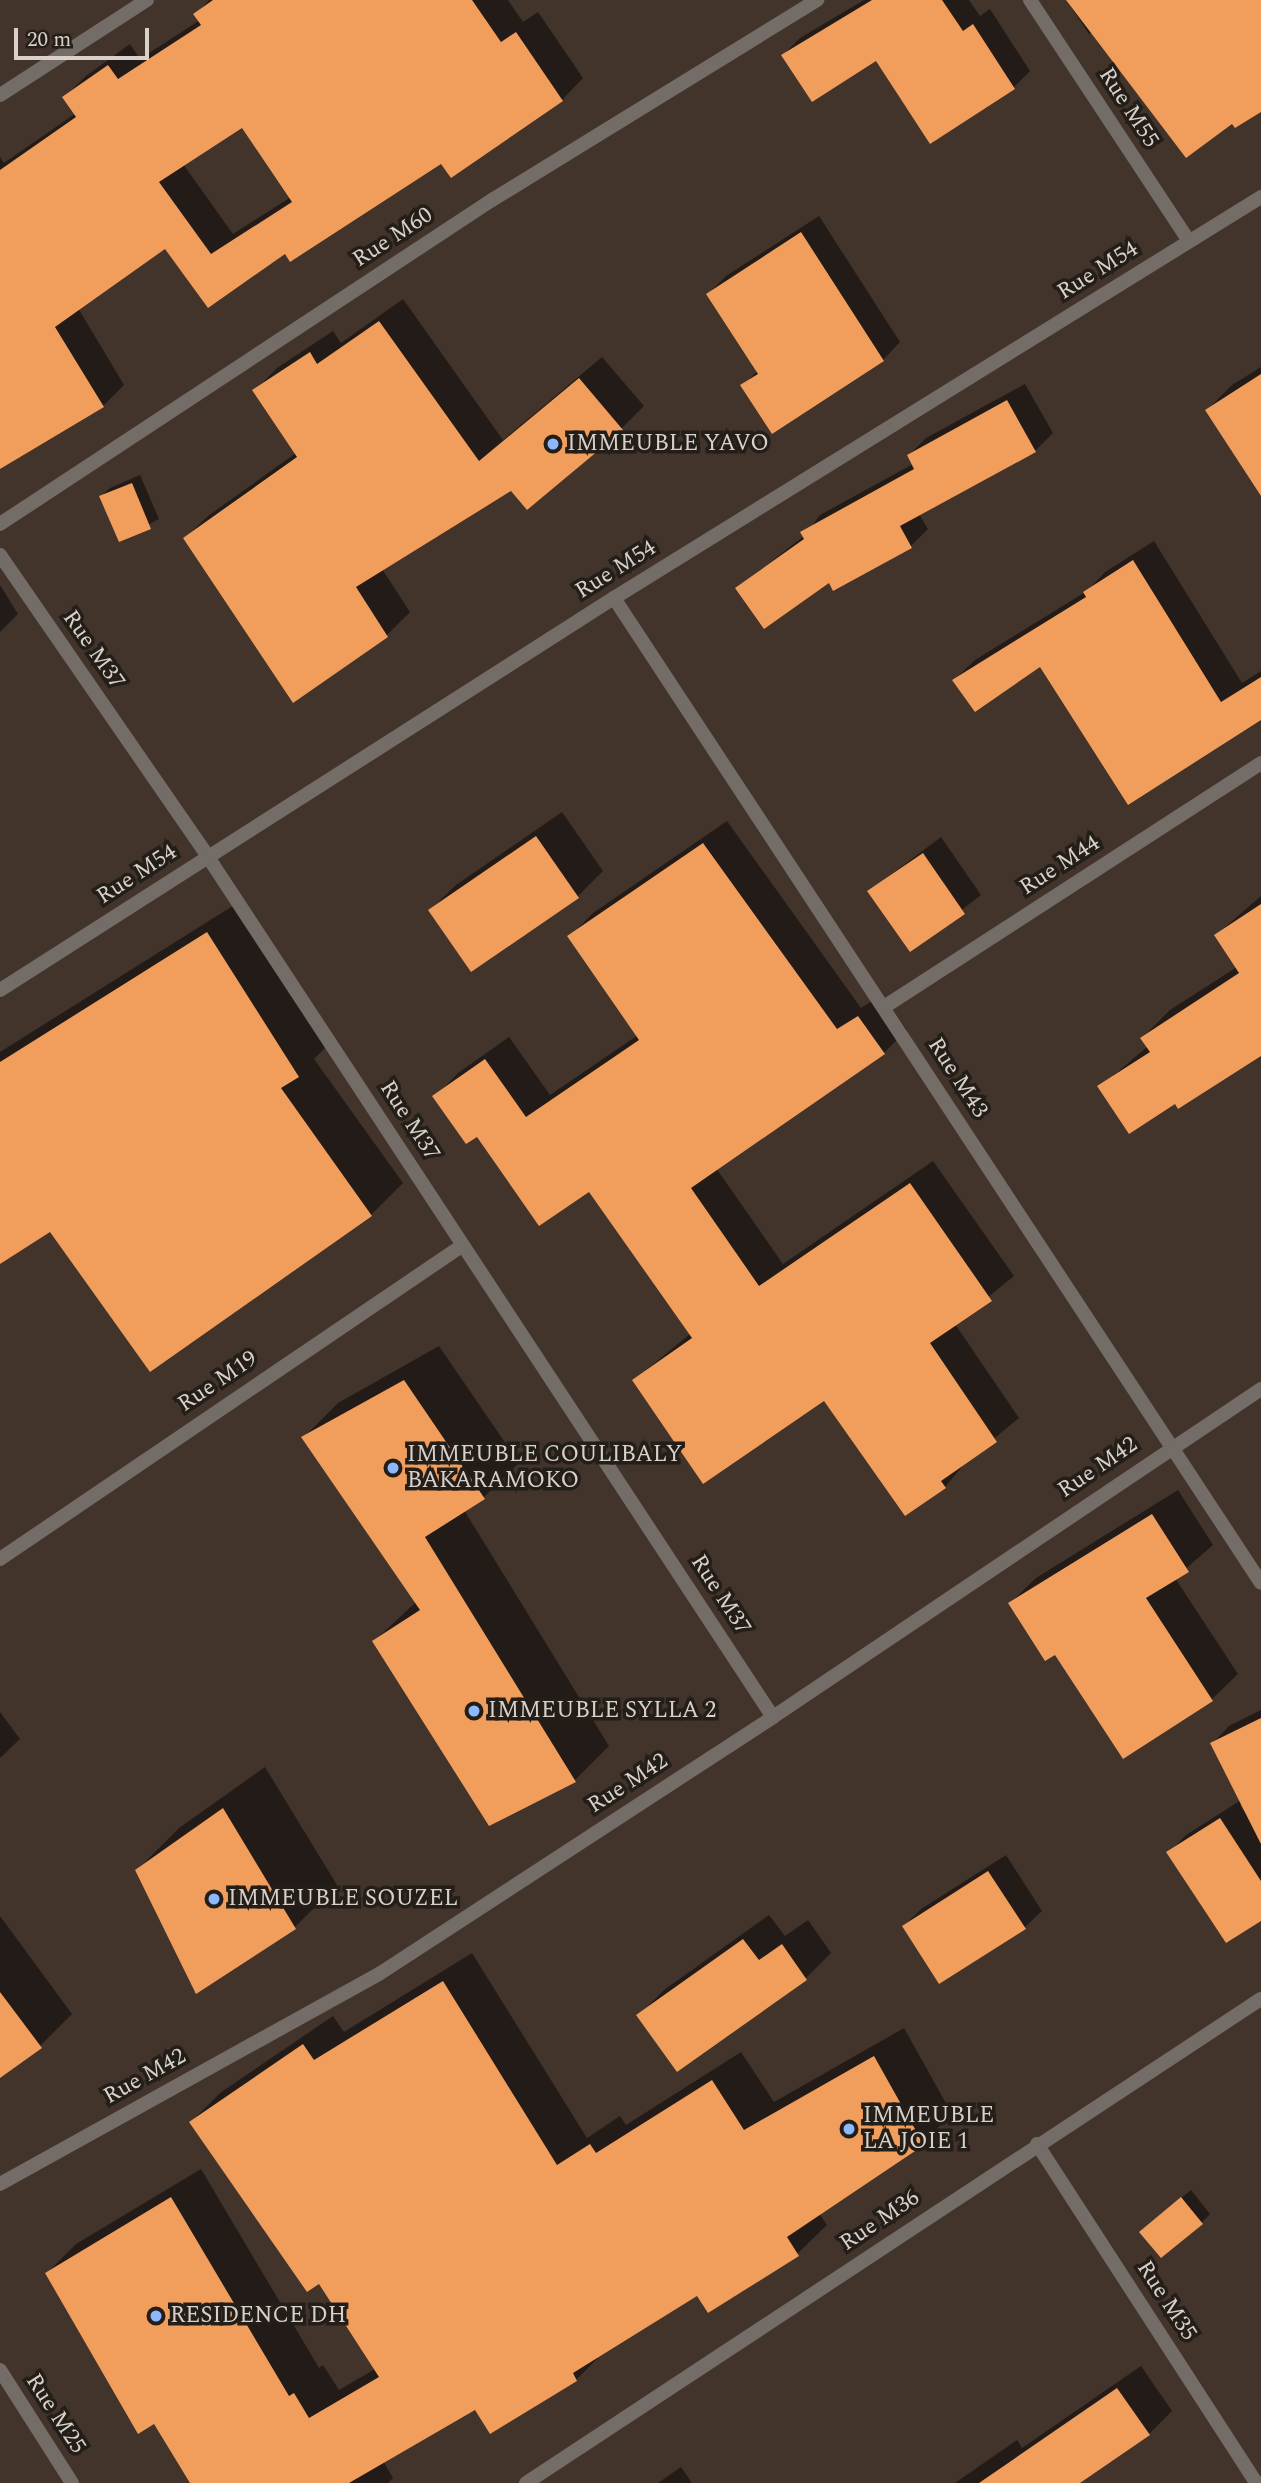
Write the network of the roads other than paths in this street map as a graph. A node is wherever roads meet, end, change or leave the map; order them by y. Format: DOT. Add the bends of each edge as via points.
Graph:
graph roads {
  1 [pos="147,0"];
  2 [pos="817,0"];
  3 [pos="1030,0"];
  4 [pos="0,95"];
  5 [pos="1261,197"];
  6 [pos="1189,241"];
  7 [pos="0,524"];
  8 [pos="0,555"];
  9 [pos="614,598"];
  10 [pos="1261,763"];
  11 [pos="208,857"];
  12 [pos="0,990"];
  13 [pos="884,1007"];
  14 [pos="463,1245"];
  15 [pos="1261,1389"];
  16 [pos="1169,1447"];
  17 [pos="0,1559"];
  18 [pos="1261,1583"];
  19 [pos="774,1717"];
  20 [pos="1261,1999"];
  21 [pos="1037,2144"];
  22 [pos="0,2184"];
  23 [pos="0,2370"];
  24 [pos="72,2483"];
  25 [pos="526,2483"];
  26 [pos="1256,2483"];
  1 -- 4 [label="street"];
  2 -- 7 [label="street, Rue M60" via="492,200"];
  3 -- 6 [label="street, Rue M55"];
  5 -- 6 [label="street, Rue M54"];
  6 -- 9 [label="street, Rue M54"];
  8 -- 11 [label="street, Rue M37"];
  9 -- 11 [label="street, Rue M54"];
  9 -- 13 [label="street, Rue M43"];
  10 -- 13 [label="street, Rue M44"];
  11 -- 12 [label="street, Rue M54"];
  11 -- 14 [label="street, Rue M37"];
  13 -- 16 [label="street, Rue M43"];
  14 -- 17 [label="street, Rue M19"];
  14 -- 19 [label="street, Rue M37"];
  15 -- 16 [label="street, Rue M42"];
  16 -- 18 [label="street, Rue M43"];
  16 -- 19 [label="street, Rue M42"];
  19 -- 22 [label="street, Rue M42" via="379,1973"];
  20 -- 21 [label="street, Rue M36"];
  21 -- 25 [label="street, Rue M36"];
  21 -- 26 [label="street, Rue M35"];
  23 -- 24 [label="street, Rue M25"];
}
